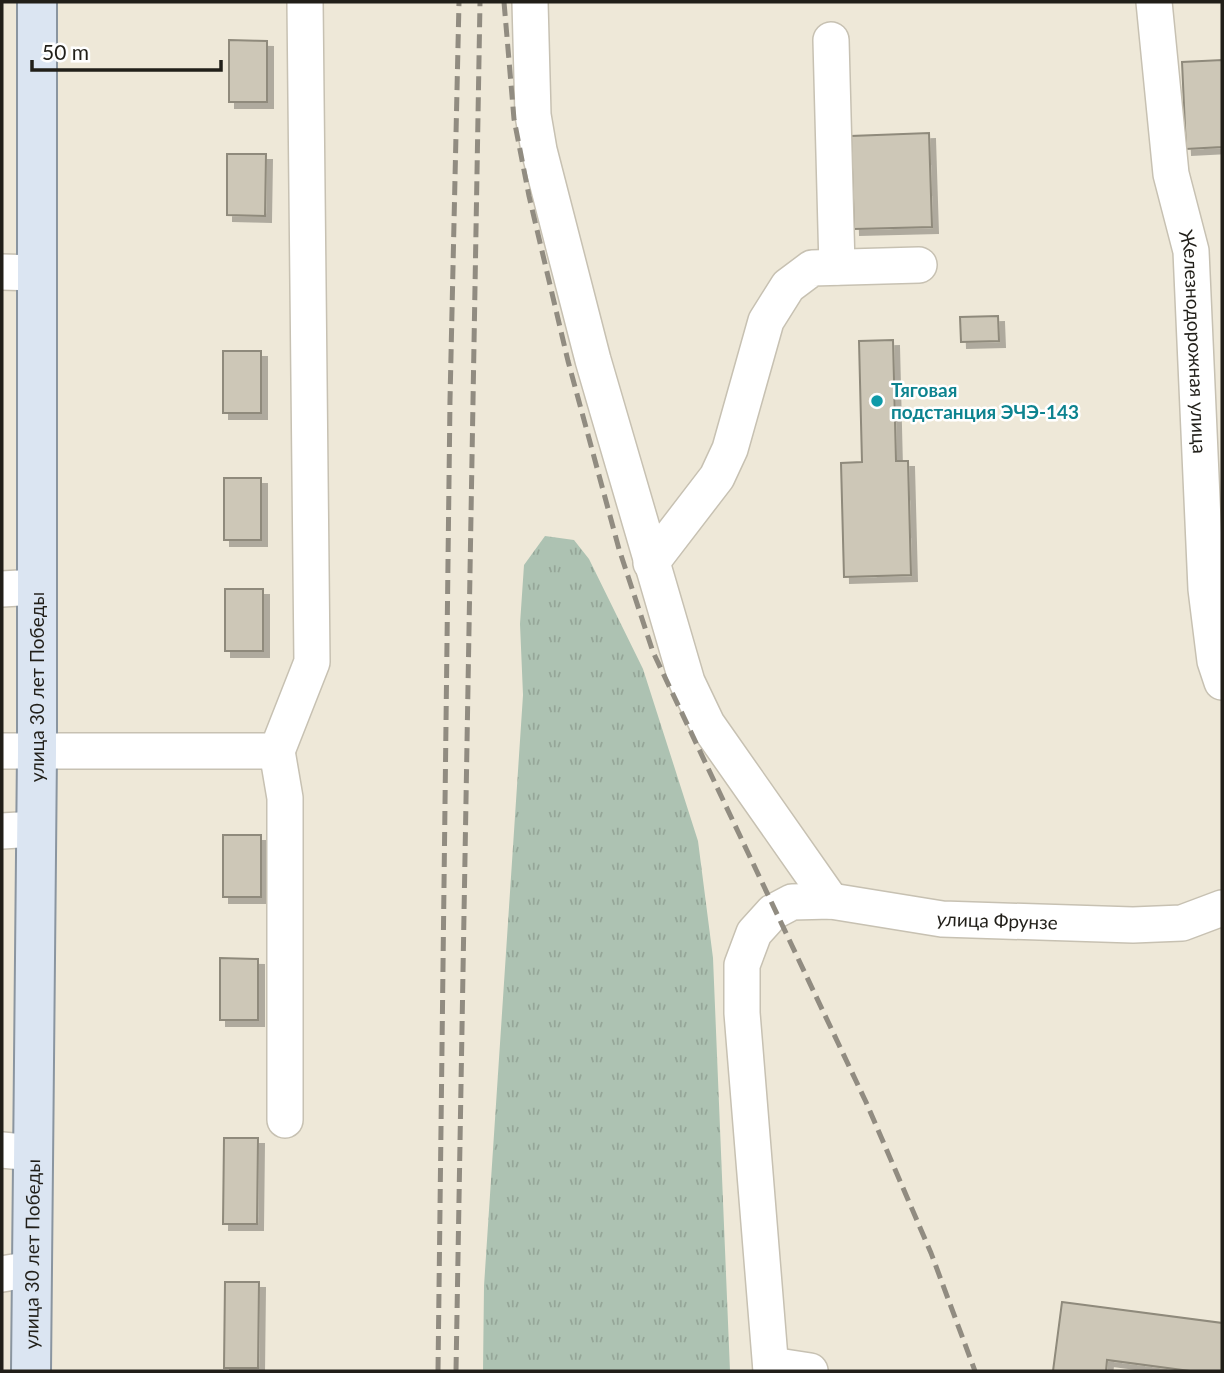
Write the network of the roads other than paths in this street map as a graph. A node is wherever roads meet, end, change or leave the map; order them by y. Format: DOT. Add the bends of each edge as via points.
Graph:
graph roads {
  1 [pos="37,2"];
  2 [pos="305,2"];
  3 [pos="530,2"];
  4 [pos="1154,2"];
  5 [pos="831,40"];
  6 [pos="919,265"];
  7 [pos="837,267"];
  8 [pos="19,273"];
  9 [pos="651,563"];
  10 [pos="19,588"];
  11 [pos="1222,682"];
  12 [pos="19,751"];
  13 [pos="277,751"];
  14 [pos="19,830"];
  15 [pos="831,901"];
  16 [pos="1222,908"];
  17 [pos="285,1120"];
  18 [pos="18,1152"];
  19 [pos="17,1271"];
  20 [pos="771,1368"];
  21 [pos="32,1371"];
  22 [pos="810,1371"];
  1 -- 8 [label="main road, улица 30 лет Победы"];
  2 -- 13 [label="street" via="312,662"];
  3 -- 9 [label="street" via="533,116 540,150"];
  4 -- 11 [label="street, Железнодорожная улица" via="1171,174 1191,251 1206,589"];
  5 -- 7 [label="street"];
  6 -- 7 [label="street"];
  7 -- 9 [label="street" via="812,268 788,286 766,321 730,449 717,477"];
  8 -- 10 [label="main road, улица 30 лет Победы"];
  9 -- 15 [label="street" via="687,682 707,724"];
  10 -- 12 [label="main road, улица 30 лет Победы"];
  12 -- 13 [label="street"];
  12 -- 14 [label="main road, улица 30 лет Победы"];
  13 -- 17 [label="street" via="285,798"];
  14 -- 18 [label="main road, улица 30 лет Победы"];
  15 -- 16 [label="street, улица Фрунзе" via="942,919 1133,925 1182,923"];
  15 -- 20 [label="street, улица Фрунзе" via="805,899 773,912 754,933 742,965"];
  18 -- 19 [label="main road, улица 30 лет Победы"];
  19 -- 21 [label="main road, улица 30 лет Победы"];
  20 -- 22 [label="street"];
}
